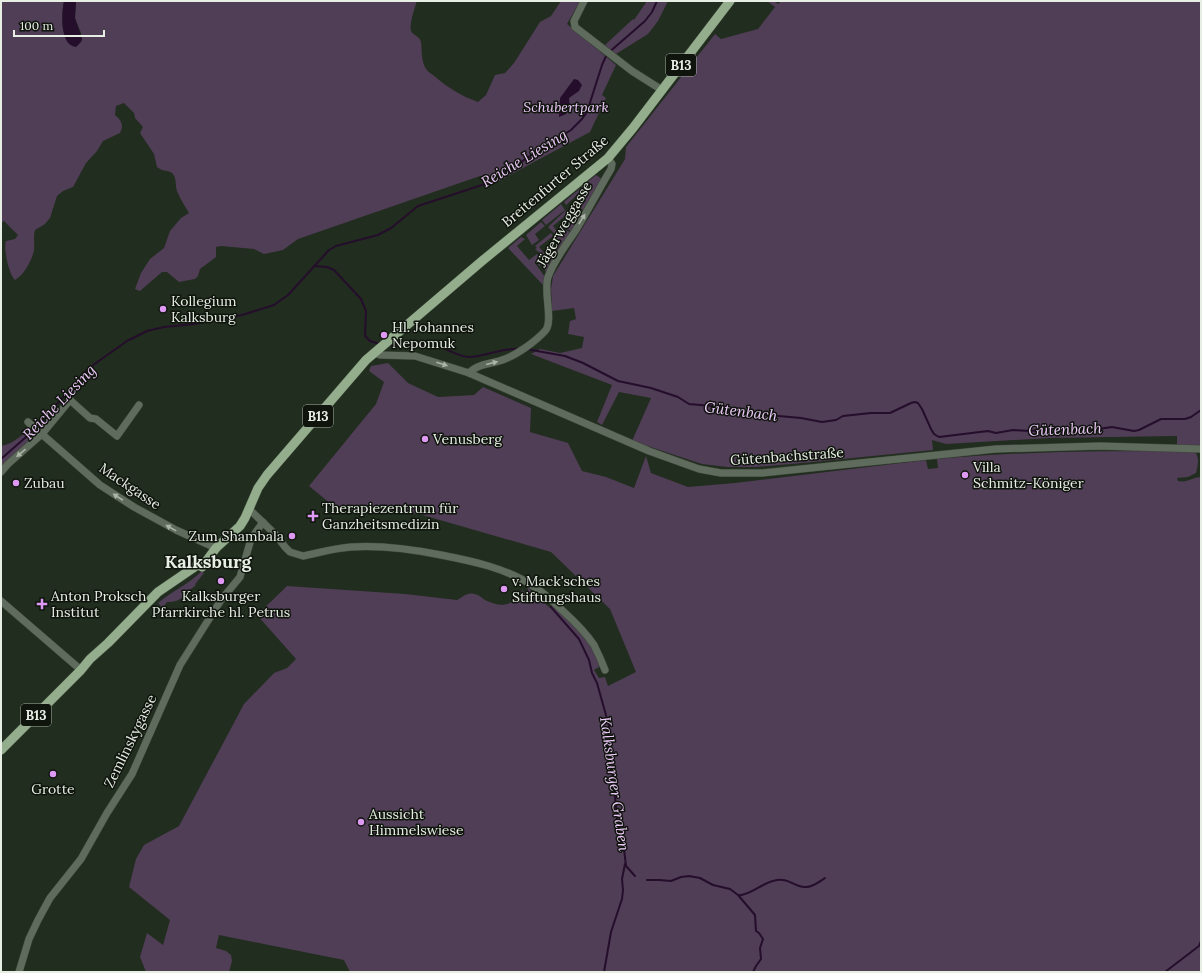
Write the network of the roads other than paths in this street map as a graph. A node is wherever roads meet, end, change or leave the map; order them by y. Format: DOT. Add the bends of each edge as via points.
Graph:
graph roads {
  1 [pos="584,1"];
  2 [pos="730,1"];
  3 [pos="662,90"];
  4 [pos="608,158"];
  5 [pos="376,351"];
  6 [pos="469,373"];
  7 [pos="139,405"];
  8 [pos="30,424"];
  9 [pos="40,433"];
  10 [pos="1201,449"];
  11 [pos="1,472"];
  12 [pos="249,509"];
  13 [pos="263,522"];
  14 [pos="213,551"];
  15 [pos="1,601"];
  16 [pos="81,670"];
  17 [pos="605,670"];
  18 [pos="1,750"];
  19 [pos="19,972"];
  1 -- 3 [label="street" via="574,25 615,58"];
  2 -- 3 [label="main road, Breitenfurter Straße / B13"];
  3 -- 4 [label="main road, Breitenfurter Straße / B13"];
  4 -- 5 [label="main road, Breitenfurter Straße / B13"];
  6 -- 4 [label="street, Jägerweggasse, one-way" via="473,368 501,361 516,353 546,330 548,277 611,169 612,164"];
  5 -- 6 [label="street, Gütenbachstraße, one-way" via="380,355 415,356"];
  5 -- 12 [label="main road, B13" via="267,475"];
  6 -- 10 [label="street, Gütenbachstraße" via="649,452 698,469 721,473 762,473 996,449 1100,446"];
  7 -- 9 [label="street" via="117,436 96,419 90,418 70,400"];
  8 -- 9 [label="street, Mackgasse"];
  9 -- 11 [label="street, one-way"];
  14 -- 9 [label="street, Mackgasse, one-way" via="100,485"];
  12 -- 13 [label="street"];
  12 -- 14 [label="main road, B13" via="238,529"];
  13 -- 17 [label="street" via="290,552 302,556 349,547 384,547 473,561 499,570 533,586 571,618 593,644"];
  13 -- 19 [label="street, Zemlinskygasse" via="251,539 240,577 224,596 180,665 132,774 81,859 50,898 38,920"];
  14 -- 16 [label="main road, B13" via="184,581 149,602 90,658"];
  15 -- 16 [label="street"];
  16 -- 18 [label="main road, B13"];
}
